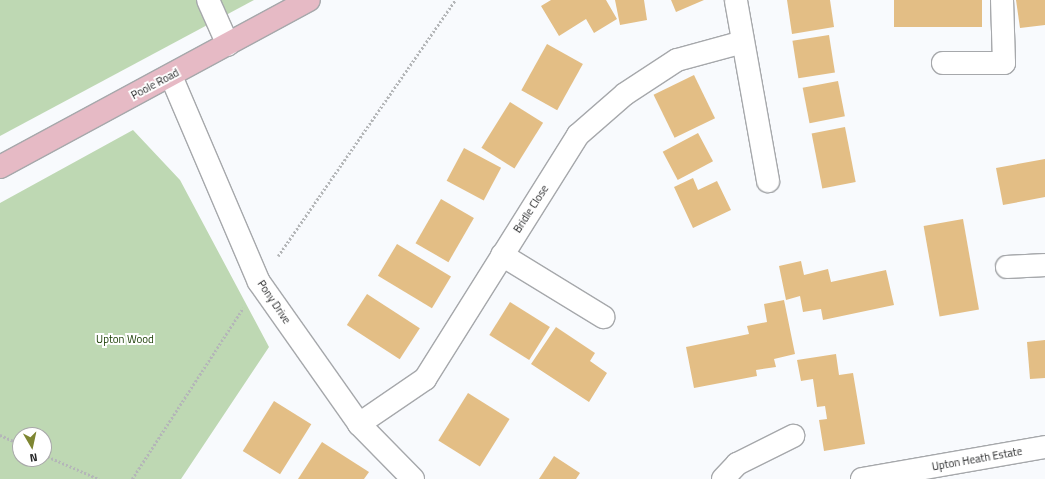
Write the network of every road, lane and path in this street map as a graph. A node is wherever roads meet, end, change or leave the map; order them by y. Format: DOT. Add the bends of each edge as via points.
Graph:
graph roads {
  1 [pos="208,0"];
  2 [pos="309,0"];
  3 [pos="455,0"];
  4 [pos="1002,0"];
  5 [pos="736,1"];
  6 [pos="743,42"];
  7 [pos="228,45"];
  8 [pos="943,64"];
  9 [pos="171,76"];
  10 [pos="0,167"];
  11 [pos="768,181"];
  12 [pos="502,255"];
  13 [pos="1045,265"];
  14 [pos="1007,267"];
  15 [pos="259,282"];
  16 [pos="602,317"];
  17 [pos="359,424"];
  18 [pos="0,435"];
  19 [pos="793,436"];
  20 [pos="12,440"];
  21 [pos="1045,447"];
  22 [pos="52,458"];
  23 [pos="99,479"];
  24 [pos="132,479"];
  25 [pos="413,479"];
  26 [pos="724,479"];
  27 [pos="862,479"];
  1 -- 7 [label="street"];
  2 -- 7 [label="main road, Poole Road"];
  3 -- 15 [label="path"];
  4 -- 8 [label="street" via="1004,62"];
  5 -- 6 [label="street"];
  6 -- 11 [label="street"];
  6 -- 12 [label="street, Bridle Close" via="677,60 607,110 578,135"];
  7 -- 9 [label="main road, Poole Road"];
  9 -- 10 [label="main road, Poole Road"];
  9 -- 15 [label="street, Pony Drive"];
  12 -- 16 [label="street"];
  12 -- 17 [label="street, Bridle Close" via="425,379"];
  13 -- 14 [label="street"];
  15 -- 17 [label="street, Pony Drive"];
  15 -- 24 [label="path"];
  17 -- 25 [label="street, Pony Drive"];
  18 -- 20 [label="path"];
  19 -- 26 [label="street" via="737,464"];
  21 -- 27 [label="street, Upton Heath Estate"];
  22 -- 23 [label="path"];
}
